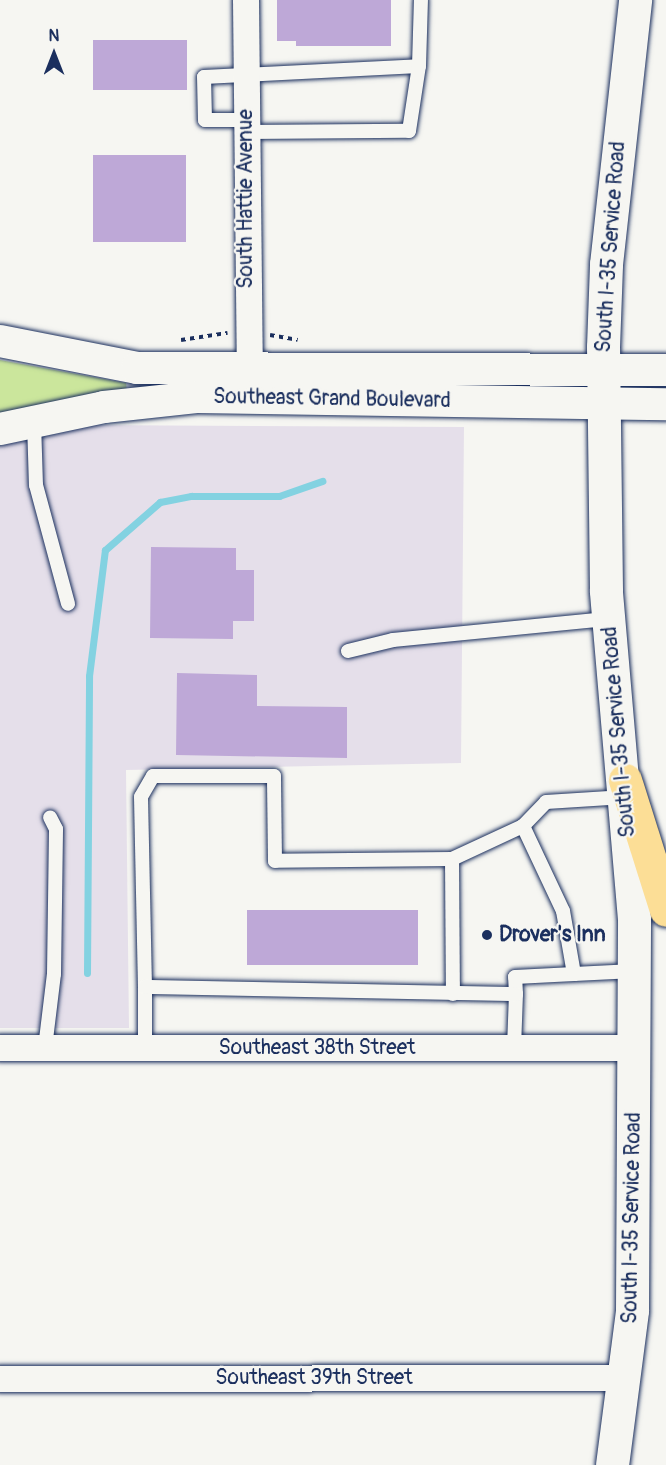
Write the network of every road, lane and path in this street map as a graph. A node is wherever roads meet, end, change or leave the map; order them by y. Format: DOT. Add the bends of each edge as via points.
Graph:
graph roads {
  1 [pos="246,0"];
  2 [pos="421,0"];
  3 [pos="629,1"];
  4 [pos="419,66"];
  5 [pos="246,76"];
  6 [pos="246,126"];
  7 [pos="0,341"];
  8 [pos="603,369"];
  9 [pos="661,370"];
  10 [pos="250,384"];
  11 [pos="661,404"];
  12 [pos="603,406"];
  13 [pos="34,422"];
  14 [pos="0,429"];
  15 [pos="68,604"];
  16 [pos="609,619"];
  17 [pos="348,651"];
  18 [pos="625,788"];
  19 [pos="50,817"];
  20 [pos="523,826"];
  21 [pos="452,859"];
  22 [pos="666,910"];
  23 [pos="633,971"];
  24 [pos="574,974"];
  25 [pos="145,987"];
  26 [pos="453,994"];
  27 [pos="516,994"];
  28 [pos="0,1048"];
  29 [pos="45,1048"];
  30 [pos="145,1048"];
  31 [pos="514,1048"];
  32 [pos="634,1048"];
  33 [pos="627,1378"];
  34 [pos="0,1379"];
  35 [pos="612,1465"];
  1 -- 5 [label="street, South Hattie Avenue"];
  2 -- 4 [label="lane"];
  3 -- 8 [label="main road, South I-35 Service Road" via="606,264"];
  4 -- 5 [label="lane"];
  4 -- 6 [label="lane" via="409,130"];
  5 -- 6 [label="street, South Hattie Avenue"];
  5 -- 6 [label="lane" via="204,77 205,120"];
  6 -- 10 [label="street, South Hattie Avenue"];
  7 -- 10 [label="street, Southeast Grand Boulevard" via="137,368"];
  8 -- 9 [label="street, Southeast Grand Boulevard"];
  8 -- 10 [label="street, Southeast Grand Boulevard"];
  8 -- 12 [label="main road, South I-35 Service Road"];
  10 -- 12 [label="street, Southeast Grand Boulevard"];
  10 -- 13 [label="street, Southeast Grand Boulevard"];
  11 -- 12 [label="street, Southeast Grand Boulevard"];
  12 -- 16 [label="main road, South I-35 Service Road"];
  13 -- 14 [label="street, Southeast Grand Boulevard"];
  13 -- 15 [label="lane" via="36,485"];
  16 -- 17 [label="lane" via="393,640"];
  16 -- 18 [label="main road, South I-35 Service Road"];
  18 -- 20 [label="lane" via="546,802"];
  18 -- 22 [label="highway"];
  18 -- 23 [label="main road, South I-35 Service Road"];
  19 -- 29 [label="lane" via="56,829 54,974"];
  20 -- 21 [label="lane"];
  20 -- 24 [label="lane" via="563,911"];
  21 -- 25 [label="lane" via="275,861 274,776 153,776 141,797"];
  21 -- 26 [label="lane"];
  23 -- 24 [label="lane"];
  23 -- 32 [label="main road, South I-35 Service Road"];
  24 -- 27 [label="lane" via="515,977"];
  25 -- 26 [label="lane"];
  25 -- 30 [label="lane"];
  26 -- 27 [label="lane"];
  27 -- 31 [label="lane"];
  28 -- 29 [label="street, Southeast 38th Street"];
  29 -- 30 [label="street, Southeast 38th Street"];
  30 -- 31 [label="street, Southeast 38th Street"];
  31 -- 32 [label="street, Southeast 38th Street"];
  32 -- 33 [label="main road, South I-35 Service Road"];
  33 -- 34 [label="street, Southeast 39th Street"];
  33 -- 35 [label="main road, South I-35 Service Road"];
}
